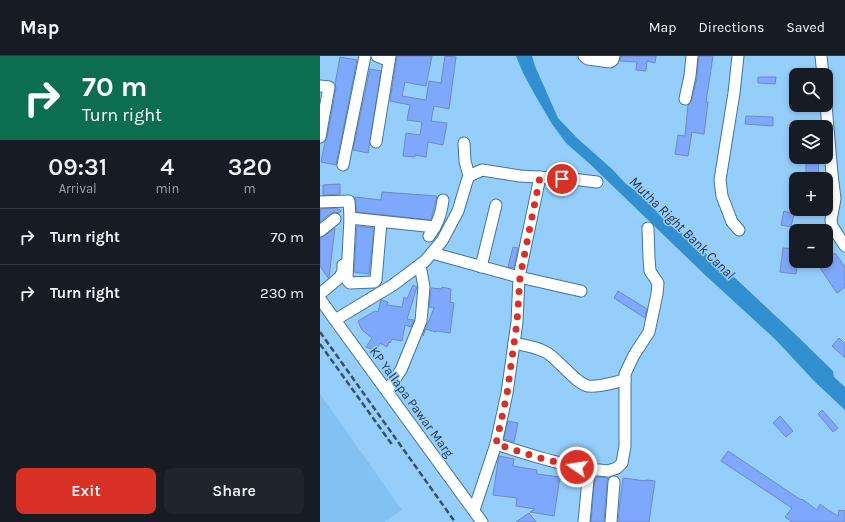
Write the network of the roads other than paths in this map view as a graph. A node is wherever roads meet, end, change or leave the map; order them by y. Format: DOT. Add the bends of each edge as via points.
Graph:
graph roads {
  1 [pos="365,56"];
  2 [pos="377,56"];
  3 [pos="584,56"];
  4 [pos="614,56"];
  5 [pos="692,56"];
  6 [pos="738,56"];
  7 [pos="821,56"];
  8 [pos="390,59"];
  9 [pos="822,68"];
  10 [pos="320,86"];
  11 [pos="686,99"];
  12 [pos="322,111"];
  13 [pos="827,112"];
  14 [pos="320,137"];
  15 [pos="376,142"];
  16 [pos="464,143"];
  17 [pos="343,165"];
  18 [pos="469,176"];
  19 [pos="540,177"];
  20 [pos="596,182"];
  21 [pos="443,200"];
  22 [pos="320,202"];
  23 [pos="496,205"];
  24 [pos="350,218"];
  25 [pos="335,220"];
  26 [pos="381,222"];
  27 [pos="830,224"];
  28 [pos="648,228"];
  29 [pos="739,230"];
  30 [pos="320,231"];
  31 [pos="342,233"];
  32 [pos="833,233"];
  33 [pos="845,246"];
  34 [pos="432,253"];
  35 [pos="420,265"];
  36 [pos="481,267"];
  37 [pos="520,277"];
  38 [pos="581,291"];
  39 [pos="320,294"];
  40 [pos="320,299"];
  41 [pos="335,320"];
  42 [pos="514,343"];
  43 [pos="625,380"];
  44 [pos="387,391"];
  45 [pos="496,444"];
  46 [pos="589,469"];
  47 [pos="614,482"];
  48 [pos="474,510"];
  49 [pos="482,522"];
  50 [pos="584,522"];
  51 [pos="611,522"];
  1 -- 17 [label="street"];
  2 -- 8 [label="street"];
  3 -- 4 [label="street" via="588,59 610,62"];
  5 -- 11 [label="street"];
  6 -- 29 [label="street" via="720,180 722,196 732,222"];
  7 -- 9 [label="street"];
  8 -- 15 [label="street"];
  10 -- 12 [label="street" via="329,87"];
  12 -- 14 [label="street"];
  13 -- 27 [label="street" via="835,199"];
  16 -- 18 [label="street"];
  18 -- 19 [label="street" via="482,170"];
  18 -- 34 [label="street" via="458,211 442,241"];
  19 -- 20 [label="street"];
  19 -- 37 [label="street"];
  21 -- 26 [label="street" via="438,221 432,231"];
  22 -- 24 [label="street" via="349,201"];
  23 -- 36 [label="street"];
  24 -- 26 [label="street"];
  24 -- 26 [label="street" via="347,277 350,283 376,280"];
  25 -- 30 [label="street"];
  28 -- 43 [label="street" via="650,271 658,283 657,294 649,332 634,355 625,374"];
  31 -- 39 [label="street" via="343,271 340,277"];
  32 -- 33 [label="street"];
  34 -- 35 [label="street"];
  34 -- 36 [label="street"];
  35 -- 41 [label="street" via="393,285"];
  35 -- 44 [label="street" via="424,287 421,320 401,370"];
  36 -- 37 [label="street"];
  37 -- 38 [label="street"];
  37 -- 42 [label="street"];
  40 -- 41 [label="street, KP Yallapa Pawar Marg"];
  41 -- 44 [label="street, KP Yallapa Pawar Marg"];
  42 -- 43 [label="street" via="537,348 549,354 581,383 588,386"];
  42 -- 45 [label="street" via="507,394"];
  43 -- 46 [label="street" via="625,446 622,463 608,471"];
  44 -- 48 [label="street, KP Yallapa Pawar Marg"];
  45 -- 46 [label="street" via="540,458"];
  45 -- 48 [label="street"];
  46 -- 50 [label="street"];
  47 -- 51 [label="street"];
  48 -- 49 [label="street, KP Yallapa Pawar Marg"];
}
